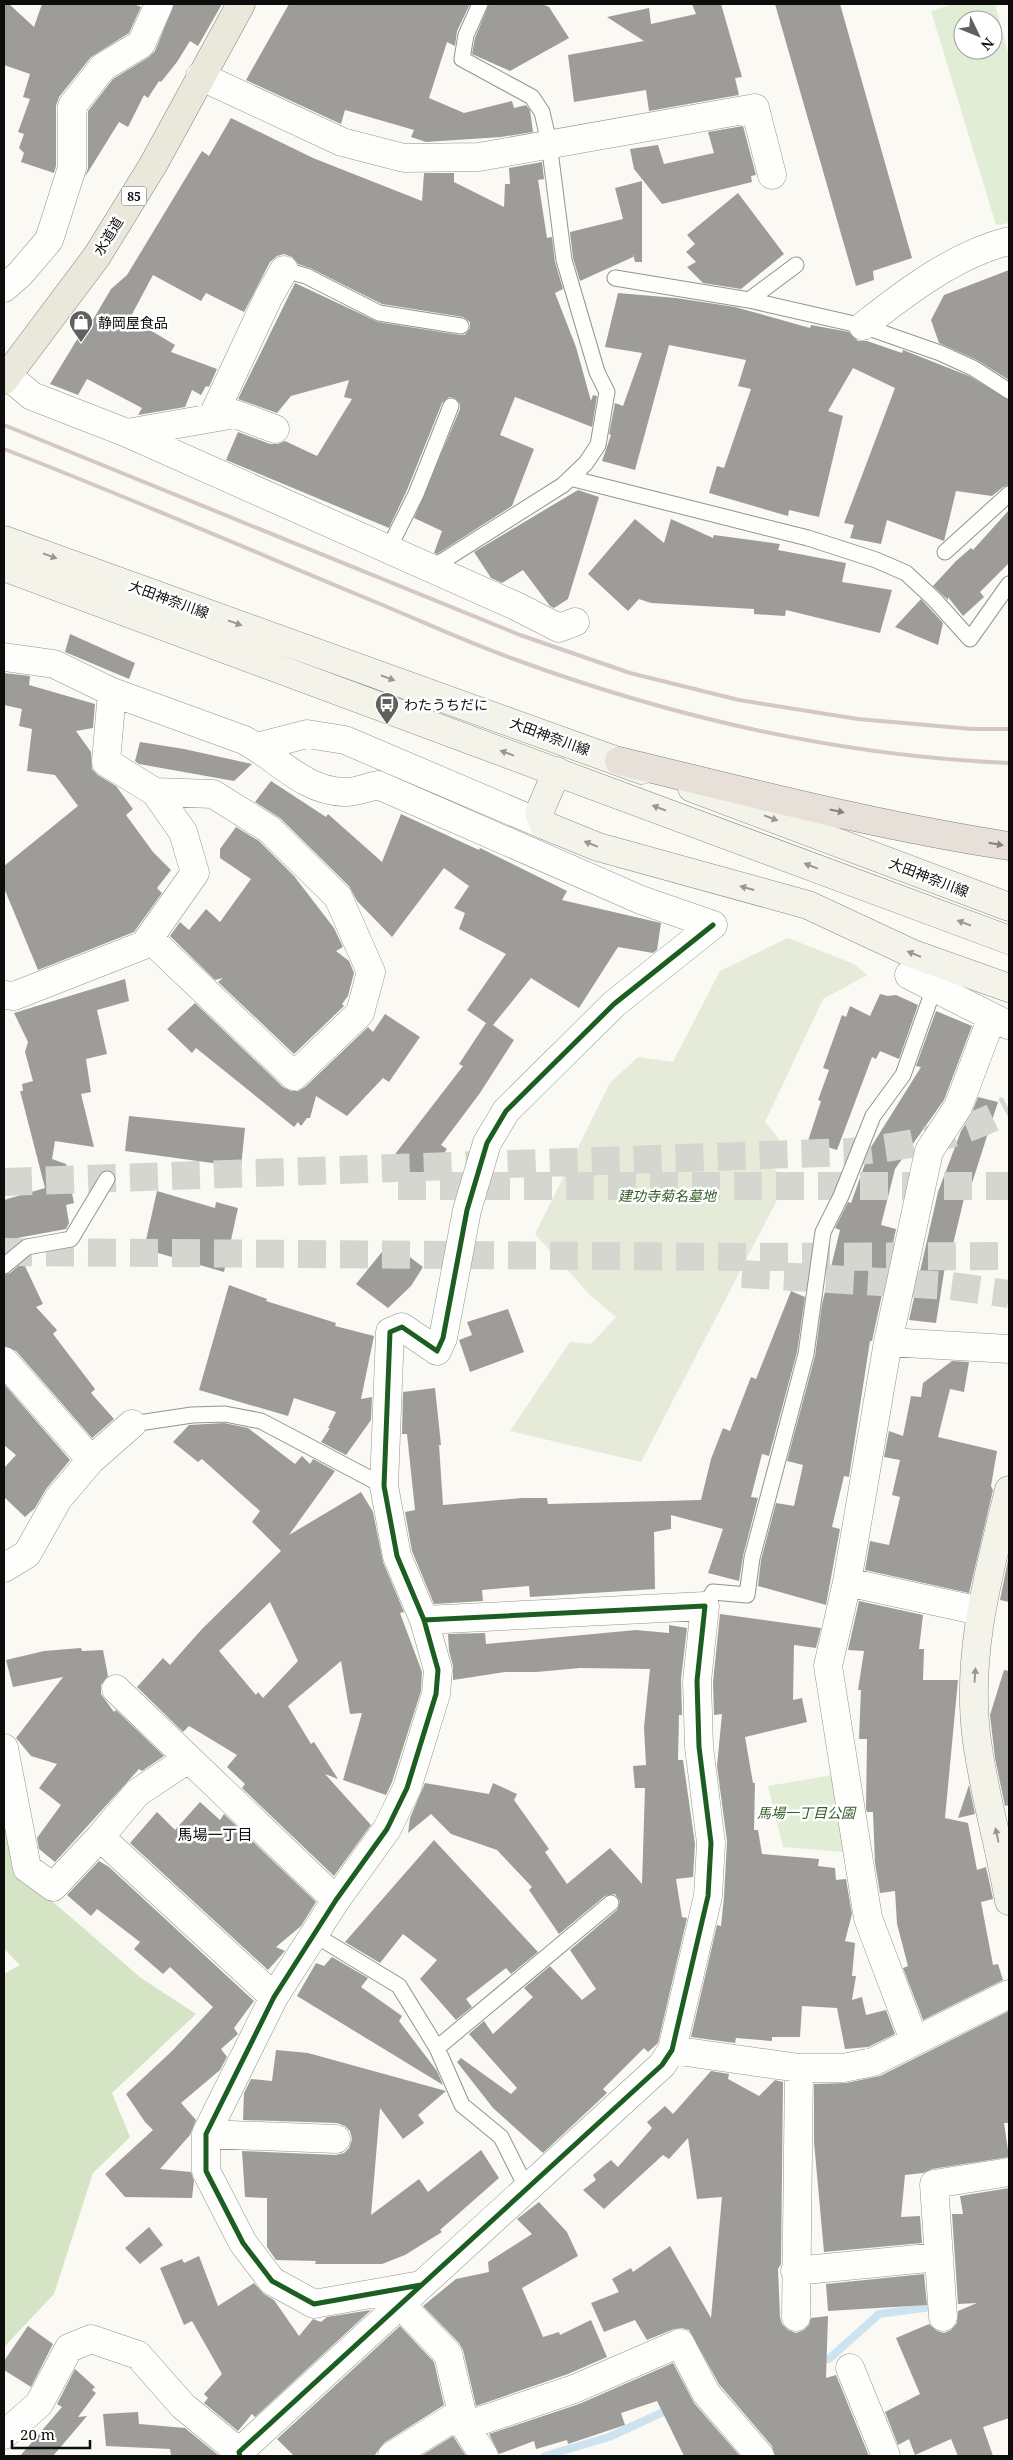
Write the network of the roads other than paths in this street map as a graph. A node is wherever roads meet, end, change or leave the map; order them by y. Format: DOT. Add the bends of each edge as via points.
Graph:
graph roads {
  1 [pos="159,4"];
  2 [pos="242,4"];
  3 [pos="480,4"];
  4 [pos="200,76"];
  5 [pos="549,143"];
  6 [pos="772,175"];
  7 [pos="1009,241"];
  8 [pos="796,265"];
  9 [pos="284,270"];
  10 [pos="615,278"];
  11 [pos="4,288"];
  12 [pos="749,300"];
  13 [pos="461,326"];
  14 [pos="863,326"];
  15 [pos="5,376"];
  16 [pos="1009,391"];
  17 [pos="452,406"];
  18 [pos="212,418"];
  19 [pos="275,429"];
  20 [pos="127,434"];
  21 [pos="570,478"];
  22 [pos="1009,494"];
  23 [pos="4,540"];
  24 [pos="388,550"];
  25 [pos="945,552"];
  26 [pos="4,567"];
  27 [pos="430,569"];
  28 [pos="1009,584"];
  29 [pos="575,622"];
  30 [pos="4,657"];
  31 [pos="112,692"];
  32 [pos="257,747"];
  33 [pos="619,761"];
  34 [pos="557,771"];
  35 [pos="155,792"];
  36 [pos="544,826"];
  37 [pos="1009,846"];
  38 [pos="1009,907"];
  39 [pos="149,938"];
  40 [pos="1009,940"];
  41 [pos="909,975"];
  42 [pos="934,988"];
  43 [pos="1009,988"];
  44 [pos="4,995"];
  45 [pos="1001,1021"];
  46 [pos="107,1179"];
  47 [pos="4,1266"];
  48 [pos="888,1342"];
  49 [pos="1009,1349"];
  50 [pos="4,1361"];
  51 [pos="132,1424"];
  52 [pos="91,1460"];
  53 [pos="384,1486"];
  54 [pos="1009,1490"];
  55 [pos="4,1568"];
  56 [pos="847,1582"];
  57 [pos="705,1606"];
  58 [pos="980,1611"];
  59 [pos="424,1620"];
  60 [pos="116,1689"];
  61 [pos="4,1748"];
  62 [pos="188,1759"];
  63 [pos="100,1837"];
  64 [pos="336,1900"];
  65 [pos="1009,1901"];
  66 [pos="611,1903"];
  67 [pos="315,1935"];
  68 [pos="1009,1994"];
  69 [pos="274,1998"];
  70 [pos="914,2040"];
  71 [pos="437,2048"];
  72 [pos="672,2050"];
  73 [pos="799,2068"];
  74 [pos="206,2134"];
  75 [pos="336,2139"];
  76 [pos="1009,2172"];
  77 [pos="527,2189"];
  78 [pos="938,2257"];
  79 [pos="795,2271"];
  80 [pos="421,2285"];
  81 [pos="400,2304"];
  82 [pos="796,2317"];
  83 [pos="942,2318"];
  84 [pos="850,2368"];
  85 [pos="463,2419"];
  86 [pos="4,2434"];
  87 [pos="240,2454"];
  88 [pos="392,2456"];
  89 [pos="484,2456"];
  90 [pos="760,2456"];
  91 [pos="886,2456"];
  1 -- 11 [label="street" via="141,44 103,67 72,106 72,168 49,240"];
  2 -- 4 [label="main road, 水道道 / 85"];
  3 -- 5 [label="lane" via="466,35 462,59 532,97 542,112"];
  4 -- 5 [label="street" via="342,142 404,158 479,157"];
  4 -- 15 [label="main road, 水道道 / 85" via="153,165 97,256"];
  5 -- 6 [label="street" via="755,108"];
  5 -- 21 [label="lane" via="564,260 597,372 607,392 598,445"];
  7 -- 14 [label="street" via="987,246 909,290"];
  8 -- 12 [label="lane"];
  9 -- 13 [label="lane" via="306,276 379,313"];
  9 -- 18 [label="street"];
  10 -- 12 [label="lane"];
  12 -- 14 [label="lane"];
  14 -- 16 [label="lane" via="956,361"];
  15 -- 20 [label="street" via="32,396"];
  17 -- 24 [label="lane" via="416,494"];
  18 -- 19 [label="street" via="235,414"];
  18 -- 20 [label="street"];
  20 -- 24 [label="street"];
  21 -- 27 [label="lane"];
  21 -- 28 [label="lane" via="808,538 876,560 906,573 970,639"];
  22 -- 25 [label="lane"];
  23 -- 33 [label="main road, 大田神奈川線, one-way"];
  24 -- 27 [label="street"];
  34 -- 26 [label="main road, 大田神奈川線, one-way"];
  27 -- 29 [label="street" via="559,628"];
  30 -- 31 [label="street" via="54,664"];
  31 -- 32 [label="street"];
  31 -- 35 [label="street" via="106,762"];
  32 -- 36 [label="street" via="307,734 345,740"];
  32 -- 53 [label="street" via="292,774 316,786 344,792 378,785 641,900 713,924 614,1004 501,1119 487,1143 467,1210 443,1338 437,1351 402,1328 390,1332"];
  33 -- 37 [label="highway, one-way" via="781,800"];
  33 -- 38 [label="main road, 大田神奈川線, one-way"];
  34 -- 36 [label="main road" via="539,813"];
  40 -- 34 [label="main road, 大田神奈川線, one-way"];
  35 -- 39 [label="street" via="183,832 195,873"];
  35 -- 39 [label="street" via="214,794 269,830 338,897 370,972 360,1013 294,1076"];
  43 -- 36 [label="main road, one-way" via="912,954 808,905 598,847"];
  39 -- 44 [label="street" via="144,944 116,956 14,996"];
  41 -- 42 [label="street"];
  42 -- 45 [label="street"];
  42 -- 57 [label="lane" via="903,1075 873,1116 823,1232 806,1354 752,1558 747,1595 713,1592"];
  45 -- 48 [label="street" via="958,1107 929,1151"];
  46 -- 47 [label="lane" via="71,1239 27,1247"];
  48 -- 49 [label="street"];
  48 -- 56 [label="street"];
  50 -- 52 [label="street"];
  51 -- 52 [label="street"];
  51 -- 53 [label="lane" via="192,1415 225,1414 261,1421"];
  52 -- 55 [label="street" via="58,1499 27,1554"];
  53 -- 59 [label="street" via="397,1556"];
  54 -- 58 [label="main road"];
  56 -- 58 [label="street"];
  56 -- 70 [label="street" via="828,1666 868,1918"];
  57 -- 59 [label="street"];
  57 -- 72 [label="street" via="697,1681 699,1747 711,1843 708,1896"];
  65 -- 58 [label="main road, one-way" via="977,1740 974,1685"];
  59 -- 64 [label="street" via="438,1670 436,1694 413,1769 387,1829"];
  60 -- 62 [label="street"];
  61 -- 63 [label="street" via="27,1868 53,1887"];
  62 -- 63 [label="street" via="137,1793"];
  62 -- 64 [label="street"];
  63 -- 69 [label="street"];
  64 -- 67 [label="street"];
  66 -- 71 [label="lane"];
  67 -- 69 [label="street"];
  67 -- 71 [label="lane" via="400,1986"];
  68 -- 70 [label="street"];
  69 -- 74 [label="street"];
  70 -- 73 [label="street" via="873,2062 843,2068"];
  71 -- 77 [label="lane" via="462,2105 501,2137"];
  72 -- 73 [label="street"];
  72 -- 77 [label="street" via="662,2065"];
  73 -- 79 [label="street"];
  74 -- 75 [label="street"];
  74 -- 80 [label="street" via="206,2171 243,2243 272,2281 314,2304"];
  76 -- 78 [label="street" via="934,2184"];
  77 -- 80 [label="street"];
  78 -- 79 [label="street"];
  78 -- 83 [label="street"];
  79 -- 82 [label="street"];
  80 -- 81 [label="street"];
  81 -- 85 [label="street" via="448,2354"];
  81 -- 87 [label="street"];
  84 -- 91 [label="street"];
  85 -- 88 [label="street"];
  85 -- 89 [label="street"];
  85 -- 90 [label="street" via="574,2389 680,2343 706,2394"];
  86 -- 87 [label="street" via="39,2404 69,2348 91,2339 138,2355 183,2406"];
}
